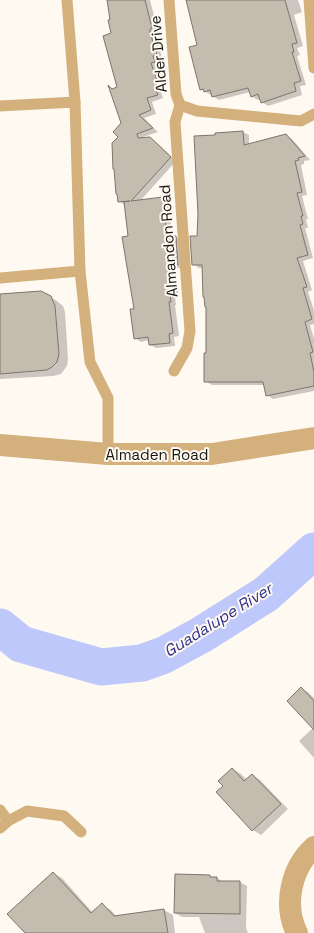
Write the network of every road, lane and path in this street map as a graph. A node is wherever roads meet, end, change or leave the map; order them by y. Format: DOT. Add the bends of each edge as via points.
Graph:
graph roads {
  1 [pos="67,0"];
  2 [pos="169,0"];
  3 [pos="309,0"];
  4 [pos="314,68"];
  5 [pos="75,102"];
  6 [pos="180,105"];
  7 [pos="0,106"];
  8 [pos="314,114"];
  9 [pos="80,271"];
  10 [pos="0,278"];
  11 [pos="174,371"];
  12 [pos="314,438"];
  13 [pos="0,446"];
  14 [pos="108,454"];
  15 [pos="0,810"];
  16 [pos="4,824"];
  17 [pos="81,832"];
  18 [pos="314,847"];
  19 [pos="298,933"];
  1 -- 5 [label="lane"];
  2 -- 6 [label="lane, Alder Drive" via="176,94"];
  3 -- 4 [label="lane"];
  5 -- 7 [label="lane"];
  5 -- 9 [label="lane"];
  6 -- 8 [label="lane" via="197,111 301,121"];
  6 -- 11 [label="lane, Almandon Road" via="175,122 190,331 187,348"];
  9 -- 10 [label="lane"];
  9 -- 14 [label="lane" via="90,362 108,398"];
  12 -- 14 [label="street, Almaden Road" via="212,454"];
  13 -- 14 [label="street, Almaden Road"];
  15 -- 16 [label="lane"];
  16 -- 17 [label="lane" via="27,812 64,816"];
  18 -- 19 [label="street" via="301,862 291,888 292,915"];
}
